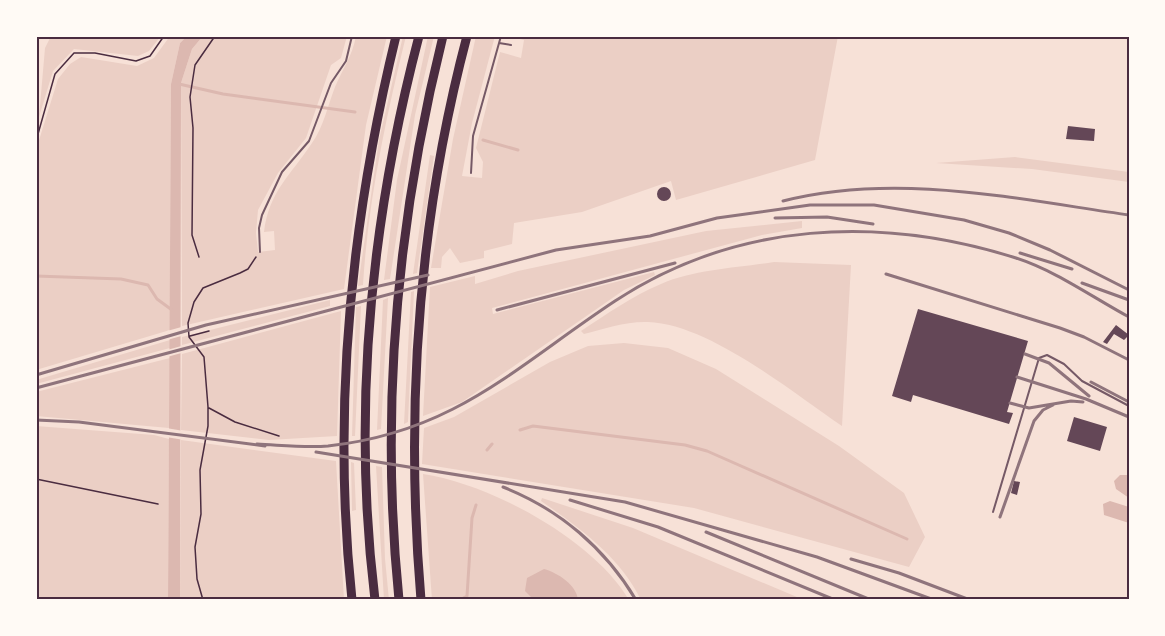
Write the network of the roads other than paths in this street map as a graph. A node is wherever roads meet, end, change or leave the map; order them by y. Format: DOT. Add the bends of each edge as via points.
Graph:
graph roads {
  1 [pos="352,36"];
  2 [pos="396,36"];
  3 [pos="420,36"];
  4 [pos="443,36"];
  5 [pos="467,36"];
  6 [pos="501,36"];
  7 [pos="499,44"];
  8 [pos="511,45"];
  9 [pos="471,173"];
  10 [pos="260,252"];
  11 [pos="1129,406"];
  12 [pos="993,512"];
  13 [pos="352,600"];
  14 [pos="375,600"];
  15 [pos="399,600"];
  16 [pos="422,600"];
  1 -- 10 [label="lane" via="346,61 331,83 309,141 282,172 271,196 259,228"];
  2 -- 13 [label="highway" via="366,177 353,271 344,482"];
  3 -- 14 [label="highway" via="388,172 368,339 366,460"];
  4 -- 15 [label="highway" via="411,189 396,305 392,481"];
  5 -- 16 [label="highway" via="433,195 416,341 414,484"];
  6 -- 7 [label="lane"];
  7 -- 8 [label="lane"];
  7 -- 9 [label="lane" via="473,136"];
  11 -- 12 [label="lane" via="1082,381 1064,364 1047,355 1039,358"];
}
